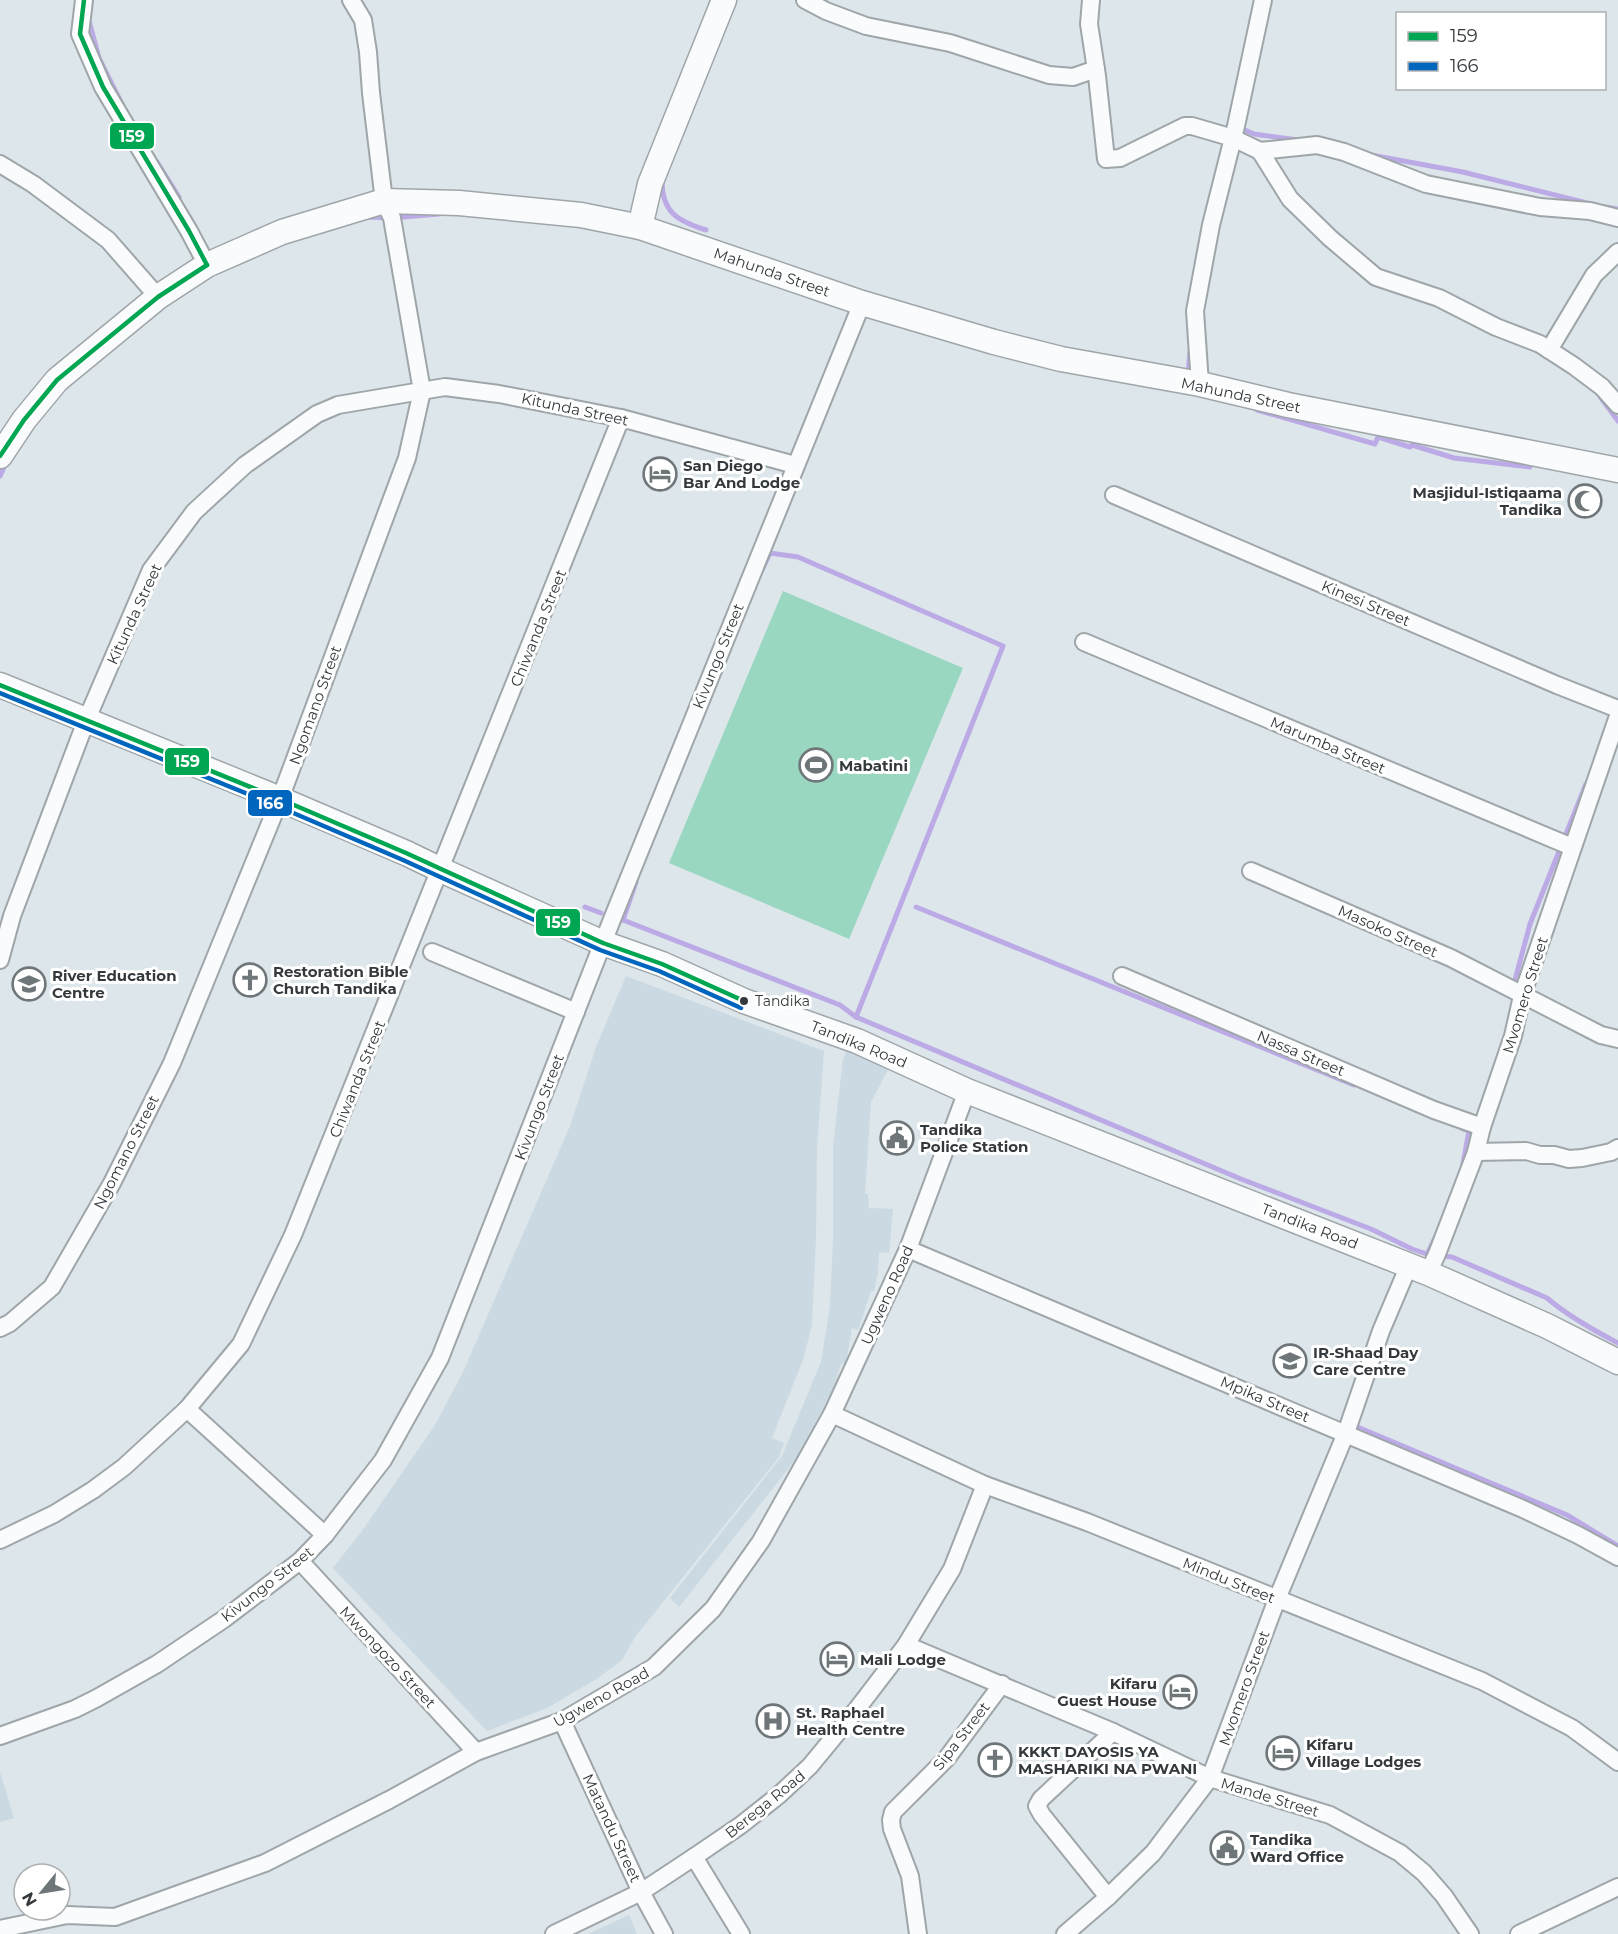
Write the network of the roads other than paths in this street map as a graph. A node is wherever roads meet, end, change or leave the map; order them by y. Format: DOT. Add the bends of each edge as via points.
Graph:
graph roads {
  1 [pos="84,0"];
  2 [pos="351,0"];
  3 [pos="724,0"];
  4 [pos="806,0"];
  5 [pos="1092,0"];
  6 [pos="1263,0"];
  7 [pos="1096,69"];
  8 [pos="1233,138"];
  9 [pos="1260,151"];
  10 [pos="0,164"];
  11 [pos="384,201"];
  12 [pos="1618,218"];
  13 [pos="639,227"];
  14 [pos="1618,252"];
  15 [pos="207,265"];
  16 [pos="158,297"];
  17 [pos="862,303"];
  18 [pos="1549,350"];
  19 [pos="1200,384"];
  20 [pos="422,391"];
  21 [pos="1618,405"];
  22 [pos="621,418"];
  23 [pos="0,456"];
  24 [pos="795,465"];
  25 [pos="1618,470"];
  26 [pos="1114,495"];
  27 [pos="1084,642"];
  28 [pos="0,686"];
  29 [pos="1618,709"];
  30 [pos="1618,716"];
  31 [pos="86,721"];
  32 [pos="280,799"];
  33 [pos="1572,847"];
  34 [pos="441,870"];
  35 [pos="1251,871"];
  36 [pos="603,943"];
  37 [pos="432,952"];
  38 [pos="0,960"];
  39 [pos="1122,976"];
  40 [pos="1522,996"];
  41 [pos="576,1012"];
  42 [pos="1618,1039"];
  43 [pos="967,1091"];
  44 [pos="1482,1127"];
  45 [pos="1616,1151"];
  46 [pos="1476,1152"];
  47 [pos="908,1249"];
  48 [pos="1419,1269"];
  49 [pos="0,1328"];
  50 [pos="1618,1362"];
  51 [pos="187,1409"];
  52 [pos="832,1414"];
  53 [pos="1346,1433"];
  54 [pos="985,1485"];
  55 [pos="326,1535"];
  56 [pos="0,1540"];
  57 [pos="1618,1557"];
  58 [pos="300,1561"];
  59 [pos="1277,1599"];
  60 [pos="906,1645"];
  61 [pos="1002,1684"];
  62 [pos="562,1721"];
  63 [pos="1113,1732"];
  64 [pos="0,1736"];
  65 [pos="476,1752"];
  66 [pos="1618,1762"];
  67 [pos="1210,1778"];
  68 [pos="694,1857"];
  69 [pos="1618,1887"];
  70 [pos="641,1892"];
  71 [pos="1108,1897"];
  72 [pos="115,1917"];
  73 [pos="0,1929"];
  74 [pos="112,1934"];
  75 [pos="554,1934"];
  76 [pos="664,1934"];
  77 [pos="741,1934"];
  78 [pos="918,1934"];
  79 [pos="1065,1934"];
  80 [pos="1470,1934"];
  81 [pos="1519,1934"];
  1 -- 15 [label="street" via="80,34 103,87"];
  2 -- 11 [label="street, Ngomano Street" via="363,20"];
  3 -- 13 [label="street" via="650,184"];
  4 -- 7 [label="street" via="866,26 950,43 1049,75 1073,77"];
  5 -- 7 [label="street" via="1089,24"];
  6 -- 8 [label="street"];
  7 -- 8 [label="street" via="1106,159 1120,158 1185,126"];
  8 -- 9 [label="street"];
  8 -- 19 [label="street" via="1195,311"];
  9 -- 12 [label="street" via="1317,145 1426,184"];
  9 -- 18 [label="street" via="1290,199 1376,277 1439,298"];
  10 -- 16 [label="street" via="108,240"];
  11 -- 13 [label="street, Mahunda Street" via="459,203 581,215"];
  11 -- 15 [label="street, Mahunda Street" via="282,232"];
  11 -- 20 [label="street, Ngomano Street" via="392,218"];
  13 -- 17 [label="street, Mahunda Street"];
  14 -- 18 [label="street" via="1594,275"];
  15 -- 16 [label="street, Mahunda Street"];
  16 -- 23 [label="street, Mahunda Street" via="57,380"];
  17 -- 19 [label="street, Mahunda Street" via="1061,359"];
  17 -- 24 [label="street, Kivungo Street"];
  18 -- 21 [label="street" via="1602,387"];
  19 -- 25 [label="street, Mahunda Street"];
  20 -- 22 [label="street, Kitunda Street" via="445,387 499,394"];
  20 -- 31 [label="street, Kitunda Street" via="338,405 317,414 245,465 194,512 151,570"];
  20 -- 32 [label="street, Ngomano Street" via="407,458"];
  22 -- 24 [label="street, Kitunda Street"];
  22 -- 34 [label="street, Chiwanda Street"];
  24 -- 36 [label="street, Kivungo Street"];
  26 -- 29 [label="street, Kinesi Street"];
  27 -- 33 [label="street, Marumba Street"];
  28 -- 31 [label="street, Tandika Road"];
  30 -- 33 [label="street, Mvomero Street"];
  31 -- 32 [label="street, Tandika Road"];
  31 -- 38 [label="street, Kitunda Street" via="12,916"];
  32 -- 34 [label="street, Tandika Road"];
  32 -- 49 [label="street, Ngomano Street" via="172,1063 112,1183 52,1287"];
  33 -- 40 [label="street, Mvomero Street"];
  34 -- 36 [label="street, Tandika Road"];
  34 -- 51 [label="street, Chiwanda Street" via="293,1235 241,1344"];
  35 -- 40 [label="street, Masoko Street" via="1451,958"];
  36 -- 41 [label="street, Kivungo Street"];
  36 -- 43 [label="street, Tandika Road" via="662,964 744,1001 857,1041"];
  37 -- 41 [label="street"];
  39 -- 44 [label="street, Nassa Street"];
  40 -- 42 [label="street, Masoko Street" via="1601,1035"];
  40 -- 44 [label="street, Mvomero Street" via="1513,1036"];
  41 -- 55 [label="street, Kivungo Street" via="440,1358 383,1460"];
  43 -- 47 [label="street, Ugweno Road"];
  43 -- 48 [label="street, Tandika Road"];
  44 -- 46 [label="street, Mvomero Street"];
  45 -- 46 [label="street" via="1569,1159 1526,1151"];
  46 -- 48 [label="street, Mvomero Street" via="1442,1243"];
  47 -- 52 [label="street, Ugweno Road"];
  47 -- 53 [label="street, Mpika Street"];
  48 -- 50 [label="street, Tandika Road"];
  48 -- 53 [label="street, Mvomero Street" via="1381,1331"];
  51 -- 55 [label="street"];
  51 -- 56 [label="street, Chiwanda Street" via="93,1490"];
  52 -- 54 [label="street, Mindu Street"];
  52 -- 62 [label="street, Ugweno Road" via="761,1541 713,1609 654,1667"];
  53 -- 57 [label="street, Mpika Street" via="1523,1509"];
  53 -- 59 [label="street, Mvomero Street"];
  54 -- 59 [label="street, Mindu Street"];
  54 -- 60 [label="street, Berega Road" via="952,1569"];
  55 -- 58 [label="street, Kivungo Street"];
  58 -- 64 [label="street, Kivungo Street" via="157,1664 75,1709"];
  58 -- 65 [label="street, Mwongozo Street"];
  59 -- 66 [label="street, Mindu Street" via="1482,1681 1572,1728"];
  59 -- 67 [label="street, Mvomero Street"];
  60 -- 61 [label="street, Mande Street"];
  60 -- 68 [label="street, Berega Road" via="810,1766 779,1796"];
  61 -- 63 [label="street, Mande Street"];
  61 -- 78 [label="street, Sipa Street" via="947,1758 893,1812 892,1829 910,1876"];
  62 -- 65 [label="street, Ugweno Road"];
  62 -- 70 [label="street, Matandu Street"];
  63 -- 67 [label="street, Mande Street"];
  63 -- 71 [label="street" via="1037,1806"];
  65 -- 72 [label="street, Ugweno Road" via="265,1863"];
  67 -- 71 [label="street, Mvomero Street" via="1153,1853"];
  67 -- 80 [label="street, Mande Street" via="1330,1815 1400,1853 1444,1896"];
  68 -- 70 [label="street, Berega Road"];
  68 -- 77 [label="street"];
  69 -- 81 [label="street"];
  70 -- 75 [label="street, Berega Road"];
  70 -- 76 [label="street, Matandu Street"];
  71 -- 79 [label="street, Mvomero Street"];
  72 -- 73 [label="street, Ugweno Road" via="67,1915"];
  72 -- 74 [label="street"];
}
